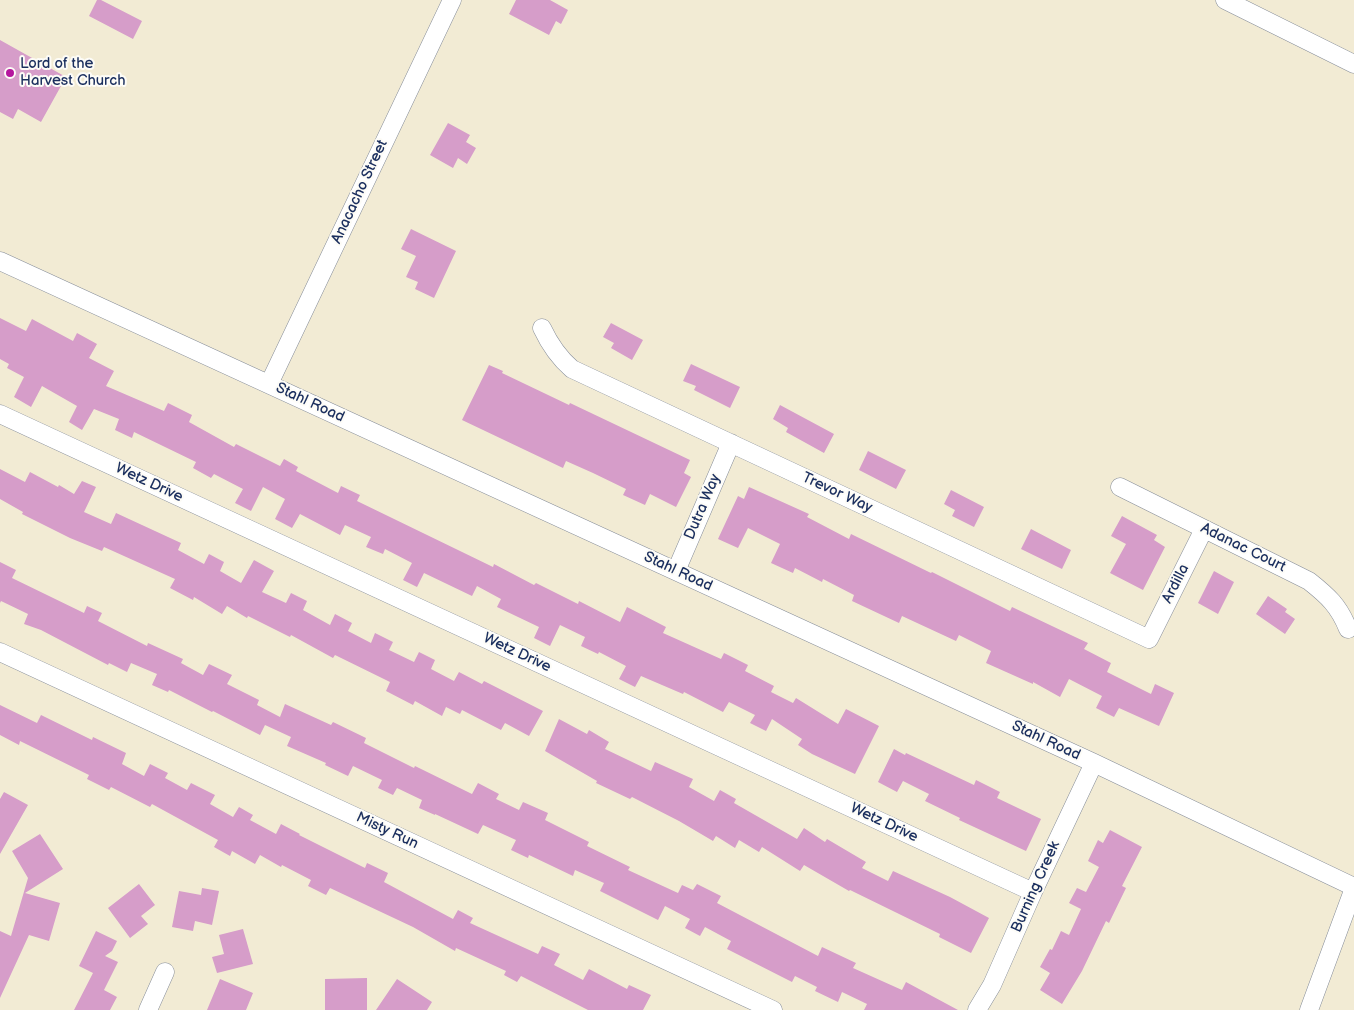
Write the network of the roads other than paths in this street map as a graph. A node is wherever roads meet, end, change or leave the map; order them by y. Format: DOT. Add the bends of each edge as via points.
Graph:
graph roads {
  1 [pos="452,0"];
  2 [pos="1225,0"];
  3 [pos="1354,64"];
  4 [pos="0,261"];
  5 [pos="542,328"];
  6 [pos="269,384"];
  7 [pos="0,414"];
  8 [pos="731,443"];
  9 [pos="1120,487"];
  10 [pos="1204,529"];
  11 [pos="676,571"];
  12 [pos="1348,629"];
  13 [pos="1149,639"];
  14 [pos="0,652"];
  15 [pos="1094,763"];
  16 [pos="1354,887"];
  17 [pos="1033,892"];
  18 [pos="165,972"];
  19 [pos="148,1010"];
  20 [pos="773,1010"];
  21 [pos="977,1010"];
  22 [pos="1310,1010"];
  1 -- 6 [label="street, Anacacho Street"];
  2 -- 3 [label="street"];
  4 -- 6 [label="street, Stahl Road"];
  5 -- 8 [label="street, Trevor Way" via="551,346 572,368"];
  6 -- 11 [label="street, Stahl Road"];
  7 -- 17 [label="street, Wetz Drive"];
  8 -- 11 [label="street, Dutra Way"];
  8 -- 13 [label="street, Trevor Way"];
  9 -- 10 [label="street, Adanac Court"];
  10 -- 12 [label="street, Adanac Court" via="1309,581 1331,599"];
  10 -- 13 [label="street, Ardilla"];
  11 -- 15 [label="street, Stahl Road"];
  14 -- 20 [label="street, Misty Run"];
  15 -- 16 [label="street, Stahl Road"];
  15 -- 17 [label="street, Burning Creek"];
  16 -- 22 [label="street"];
  17 -- 21 [label="street, Burning Creek" via="992,985"];
  18 -- 19 [label="street"];
}
